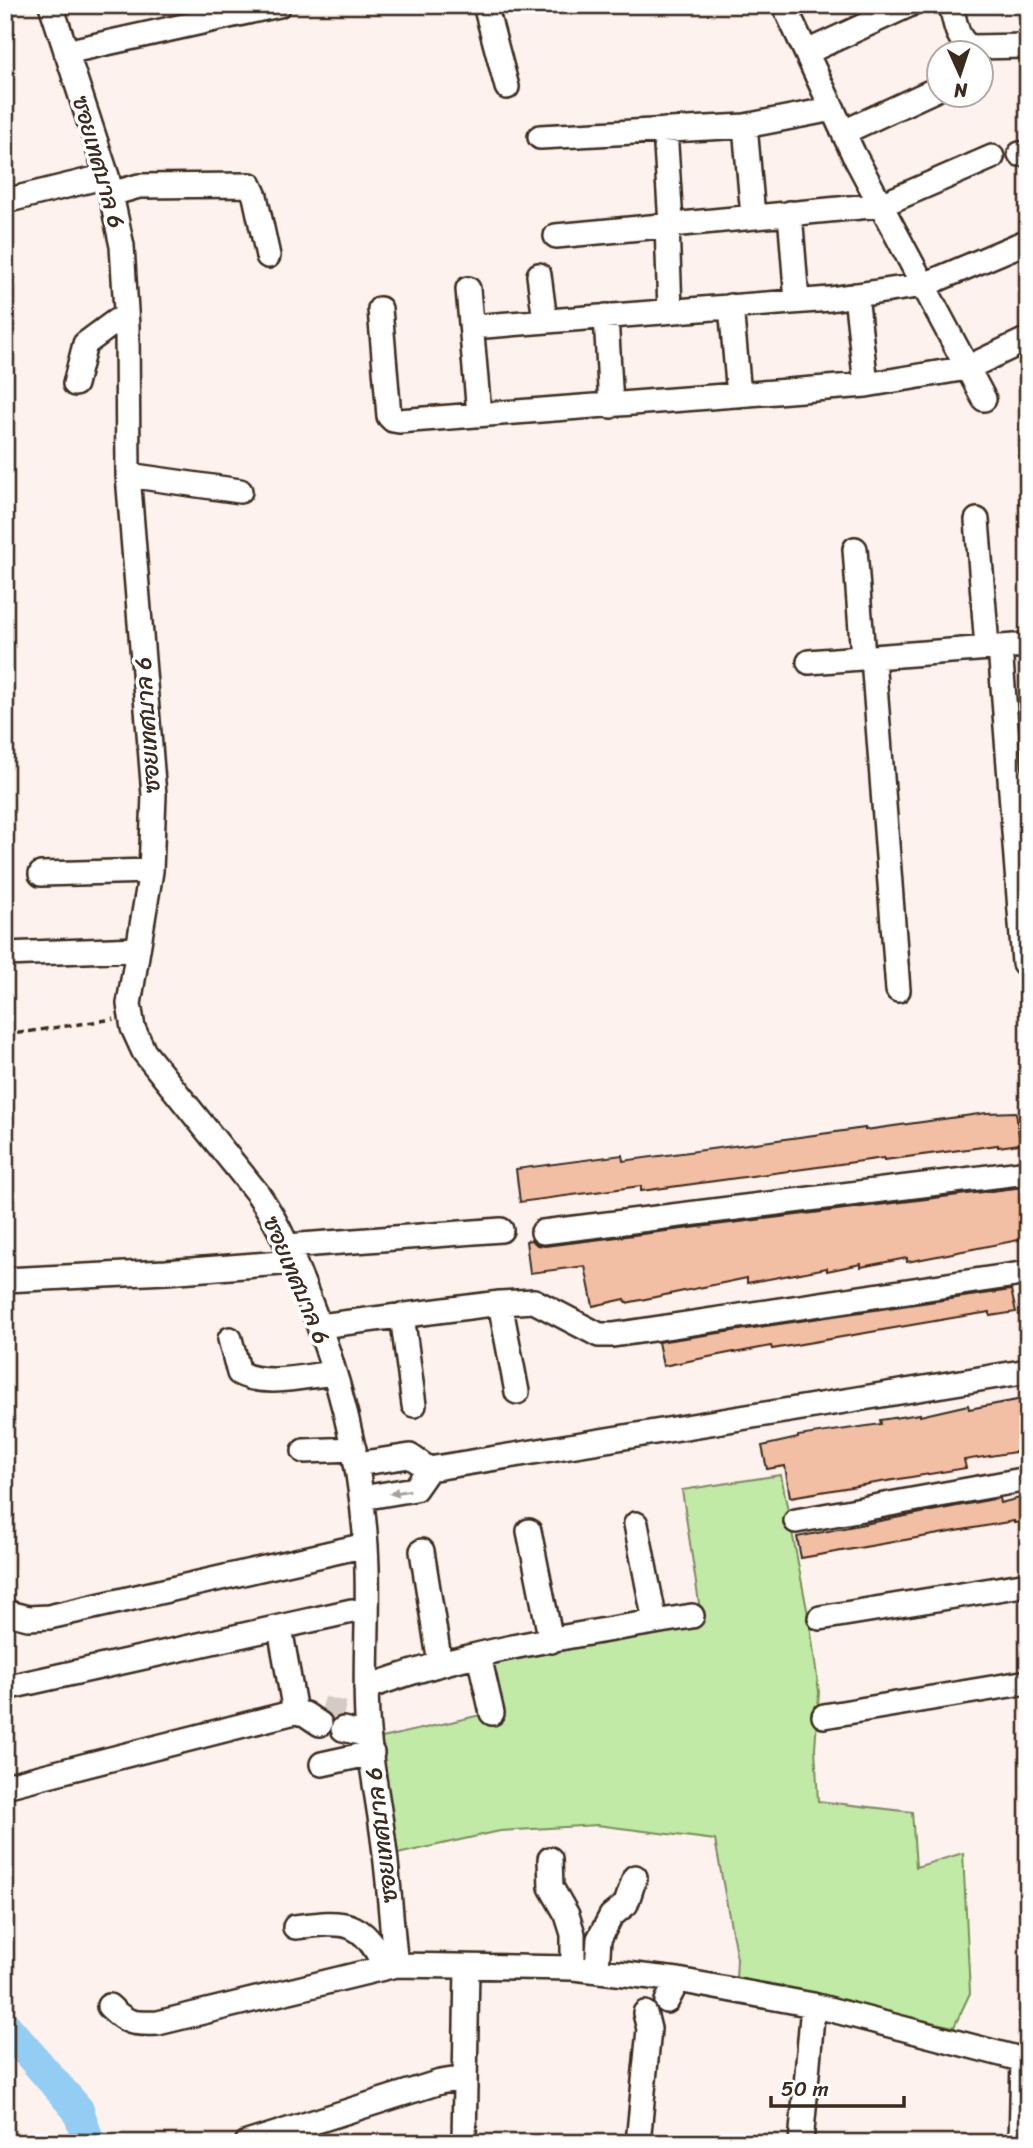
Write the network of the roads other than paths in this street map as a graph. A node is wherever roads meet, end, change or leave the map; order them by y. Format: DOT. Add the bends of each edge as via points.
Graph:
graph roads {
  1 [pos="51,5"];
  2 [pos="279,5"];
  3 [pos="485,5"];
  4 [pos="784,5"];
  5 [pos="909,5"];
  6 [pos="951,5"];
  7 [pos="1028,46"];
  8 [pos="66,52"];
  9 [pos="807,52"];
  10 [pos="508,87"];
  11 [pos="925,94"];
  12 [pos="833,109"];
  13 [pos="745,126"];
  14 [pos="665,130"];
  15 [pos="844,132"];
  16 [pos="540,137"];
  17 [pos="992,157"];
  18 [pos="109,185"];
  19 [pos="5,201"];
  20 [pos="881,205"];
  21 [pos="790,212"];
  22 [pos="753,216"];
  23 [pos="669,224"];
  24 [pos="556,236"];
  25 [pos="1028,241"];
  26 [pos="268,256"];
  27 [pos="539,275"];
  28 [pos="924,285"];
  29 [pos="468,289"];
  30 [pos="856,295"];
  31 [pos="797,301"];
  32 [pos="731,306"];
  33 [pos="380,309"];
  34 [pos="670,311"];
  35 [pos="606,316"];
  36 [pos="127,320"];
  37 [pos="545,321"];
  38 [pos="472,327"];
  39 [pos="1028,339"];
  40 [pos="967,368"];
  41 [pos="75,384"];
  42 [pos="866,385"];
  43 [pos="739,395"];
  44 [pos="984,399"];
  45 [pos="611,406"];
  46 [pos="480,414"];
  47 [pos="128,475"];
  48 [pos="240,491"];
  49 [pos="977,520"];
  50 [pos="855,549"];
  51 [pos="1028,645"];
  52 [pos="993,647"];
  53 [pos="868,658"];
  54 [pos="809,662"];
  55 [pos="151,871"];
  56 [pos="41,874"];
  57 [pos="138,949"];
  58 [pos="5,954"];
  59 [pos="1024,963"];
  60 [pos="898,990"];
  61 [pos="1028,1172"];
  62 [pos="501,1230"];
  63 [pos="543,1232"];
  64 [pos="291,1254"];
  65 [pos="1028,1273"];
  66 [pos="5,1280"];
  67 [pos="499,1303"];
  68 [pos="402,1315"];
  69 [pos="320,1326"];
  70 [pos="230,1339"];
  71 [pos="1028,1371"];
  72 [pos="334,1373"];
  73 [pos="517,1392"];
  74 [pos="414,1405"];
  75 [pos="304,1451"];
  76 [pos="355,1456"];
  77 [pos="429,1469"];
  78 [pos="1028,1479"];
  79 [pos="362,1498"];
  80 [pos="796,1521"];
  81 [pos="636,1524"];
  82 [pos="529,1531"];
  83 [pos="366,1545"];
  84 [pos="422,1551"];
  85 [pos="1028,1584"];
  86 [pos="352,1611"];
  87 [pos="5,1612"];
  88 [pos="692,1616"];
  89 [pos="820,1618"];
  90 [pos="655,1622"];
  91 [pos="280,1628"];
  92 [pos="551,1641"];
  93 [pos="479,1656"];
  94 [pos="440,1664"];
  95 [pos="1028,1682"];
  96 [pos="5,1688"];
  97 [pos="366,1688"];
  98 [pos="492,1713"];
  99 [pos="824,1716"];
  100 [pos="322,1717"];
  101 [pos="369,1735"];
  102 [pos="322,1764"];
  103 [pos="5,1786"];
  104 [pos="550,1859"];
  105 [pos="635,1877"];
  106 [pos="295,1927"];
  107 [pos="391,1966"];
  108 [pos="467,1967"];
  109 [pos="573,1968"];
  110 [pos="597,1969"];
  111 [pos="678,1980"];
  112 [pos="651,2005"];
  113 [pos="813,2005"];
  114 [pos="109,2006"];
  115 [pos="1025,2061"];
  116 [pos="465,2078"];
  117 [pos="247,2143"];
  118 [pos="464,2143"];
  119 [pos="638,2143"];
  120 [pos="801,2143"];
  121 [pos="1021,2143"];
  1 -- 8 [label="street, ซอยเทศบาล 6"];
  2 -- 8 [label="street"];
  3 -- 10 [label="street"];
  4 -- 9 [label="street"];
  5 -- 9 [label="street"];
  6 -- 7 [label="street" via="965,44"];
  8 -- 18 [label="street, ซอยเทศบาล 6"];
  9 -- 12 [label="street"];
  11 -- 15 [label="street"];
  12 -- 13 [label="street"];
  12 -- 15 [label="street"];
  13 -- 14 [label="street"];
  13 -- 22 [label="street"];
  14 -- 16 [label="street"];
  14 -- 23 [label="street"];
  15 -- 20 [label="street"];
  17 -- 20 [label="street"];
  18 -- 19 [label="street"];
  18 -- 26 [label="street" via="250,185"];
  18 -- 36 [label="street, ซอยเทศบาล 6" via="122,246"];
  20 -- 21 [label="street"];
  20 -- 28 [label="street"];
  21 -- 22 [label="street"];
  21 -- 31 [label="street"];
  22 -- 23 [label="street"];
  23 -- 24 [label="street"];
  23 -- 34 [label="street"];
  25 -- 28 [label="street"];
  27 -- 37 [label="street"];
  28 -- 30 [label="street"];
  28 -- 40 [label="street"];
  29 -- 38 [label="street"];
  30 -- 31 [label="street"];
  30 -- 42 [label="street"];
  31 -- 32 [label="street"];
  32 -- 34 [label="street"];
  32 -- 43 [label="street"];
  33 -- 46 [label="street" via="389,416 393,420"];
  34 -- 35 [label="street"];
  35 -- 37 [label="street"];
  35 -- 45 [label="street"];
  36 -- 41 [label="street" via="116,321 85,344"];
  36 -- 47 [label="street, ซอยเทศบาล 6"];
  37 -- 38 [label="street"];
  38 -- 46 [label="street"];
  39 -- 40 [label="street"];
  40 -- 42 [label="street"];
  40 -- 44 [label="street"];
  42 -- 43 [label="street"];
  43 -- 45 [label="street"];
  45 -- 46 [label="street"];
  47 -- 48 [label="street"];
  47 -- 55 [label="street, ซอยเทศบาล 6" via="154,795"];
  49 -- 52 [label="street"];
  50 -- 53 [label="street"];
  51 -- 52 [label="street"];
  52 -- 53 [label="street"];
  52 -- 59 [label="street"];
  53 -- 54 [label="street"];
  53 -- 60 [label="street"];
  55 -- 56 [label="street"];
  55 -- 57 [label="street, ซอยเทศบาล 6"];
  57 -- 58 [label="street"];
  57 -- 64 [label="street, ซอยเทศบาล 6" via="129,1004 144,1052 258,1195"];
  61 -- 63 [label="street"];
  62 -- 64 [label="street"];
  64 -- 66 [label="street" via="166,1272"];
  64 -- 69 [label="street, ซอยเทศบาล 6"];
  65 -- 67 [label="street" via="613,1335 599,1335 534,1301"];
  67 -- 68 [label="street"];
  67 -- 73 [label="street"];
  68 -- 69 [label="street"];
  68 -- 74 [label="street"];
  69 -- 72 [label="street, ซอยเทศบาล 6"];
  70 -- 72 [label="street" via="239,1373 248,1378"];
  71 -- 77 [label="street"];
  72 -- 76 [label="street, ซอยเทศบาล 6"];
  75 -- 76 [label="street"];
  76 -- 77 [label="street" via="410,1455"];
  76 -- 79 [label="street, ซอยเทศบาล 6"];
  77 -- 79 [label="street, one-way" via="415,1489"];
  78 -- 80 [label="street"];
  79 -- 83 [label="street, ซอยเทศบาล 6"];
  81 -- 90 [label="street"];
  82 -- 92 [label="street"];
  83 -- 87 [label="street" via="49,1617"];
  83 -- 97 [label="street, ซอยเทศบาล 6"];
  84 -- 94 [label="street"];
  85 -- 89 [label="street"];
  86 -- 91 [label="street"];
  88 -- 90 [label="street"];
  90 -- 92 [label="street"];
  91 -- 96 [label="street"];
  91 -- 100 [label="street"];
  92 -- 93 [label="street"];
  93 -- 94 [label="street"];
  93 -- 98 [label="street"];
  94 -- 97 [label="street"];
  95 -- 99 [label="street"];
  97 -- 101 [label="street, ซอยเทศบาล 6"];
  100 -- 101 [label="street"];
  100 -- 103 [label="street"];
  101 -- 102 [label="street"];
  101 -- 107 [label="street, ซอยเทศบาล 6" via="384,1842"];
  104 -- 109 [label="street" via="551,1887 573,1934"];
  105 -- 110 [label="street" via="626,1904 611,1916 599,1938"];
  106 -- 107 [label="street" via="351,1925"];
  107 -- 108 [label="street"];
  107 -- 114 [label="street" via="158,2023 134,2024"];
  108 -- 109 [label="street"];
  108 -- 116 [label="street"];
  109 -- 110 [label="street"];
  110 -- 112 [label="street"];
  111 -- 112 [label="street"];
  111 -- 112 [label="street"];
  111 -- 113 [label="street"];
  112 -- 119 [label="street"];
  113 -- 115 [label="street"];
  113 -- 120 [label="street"];
  115 -- 121 [label="street"];
  116 -- 117 [label="street"];
  116 -- 118 [label="street"];
}
